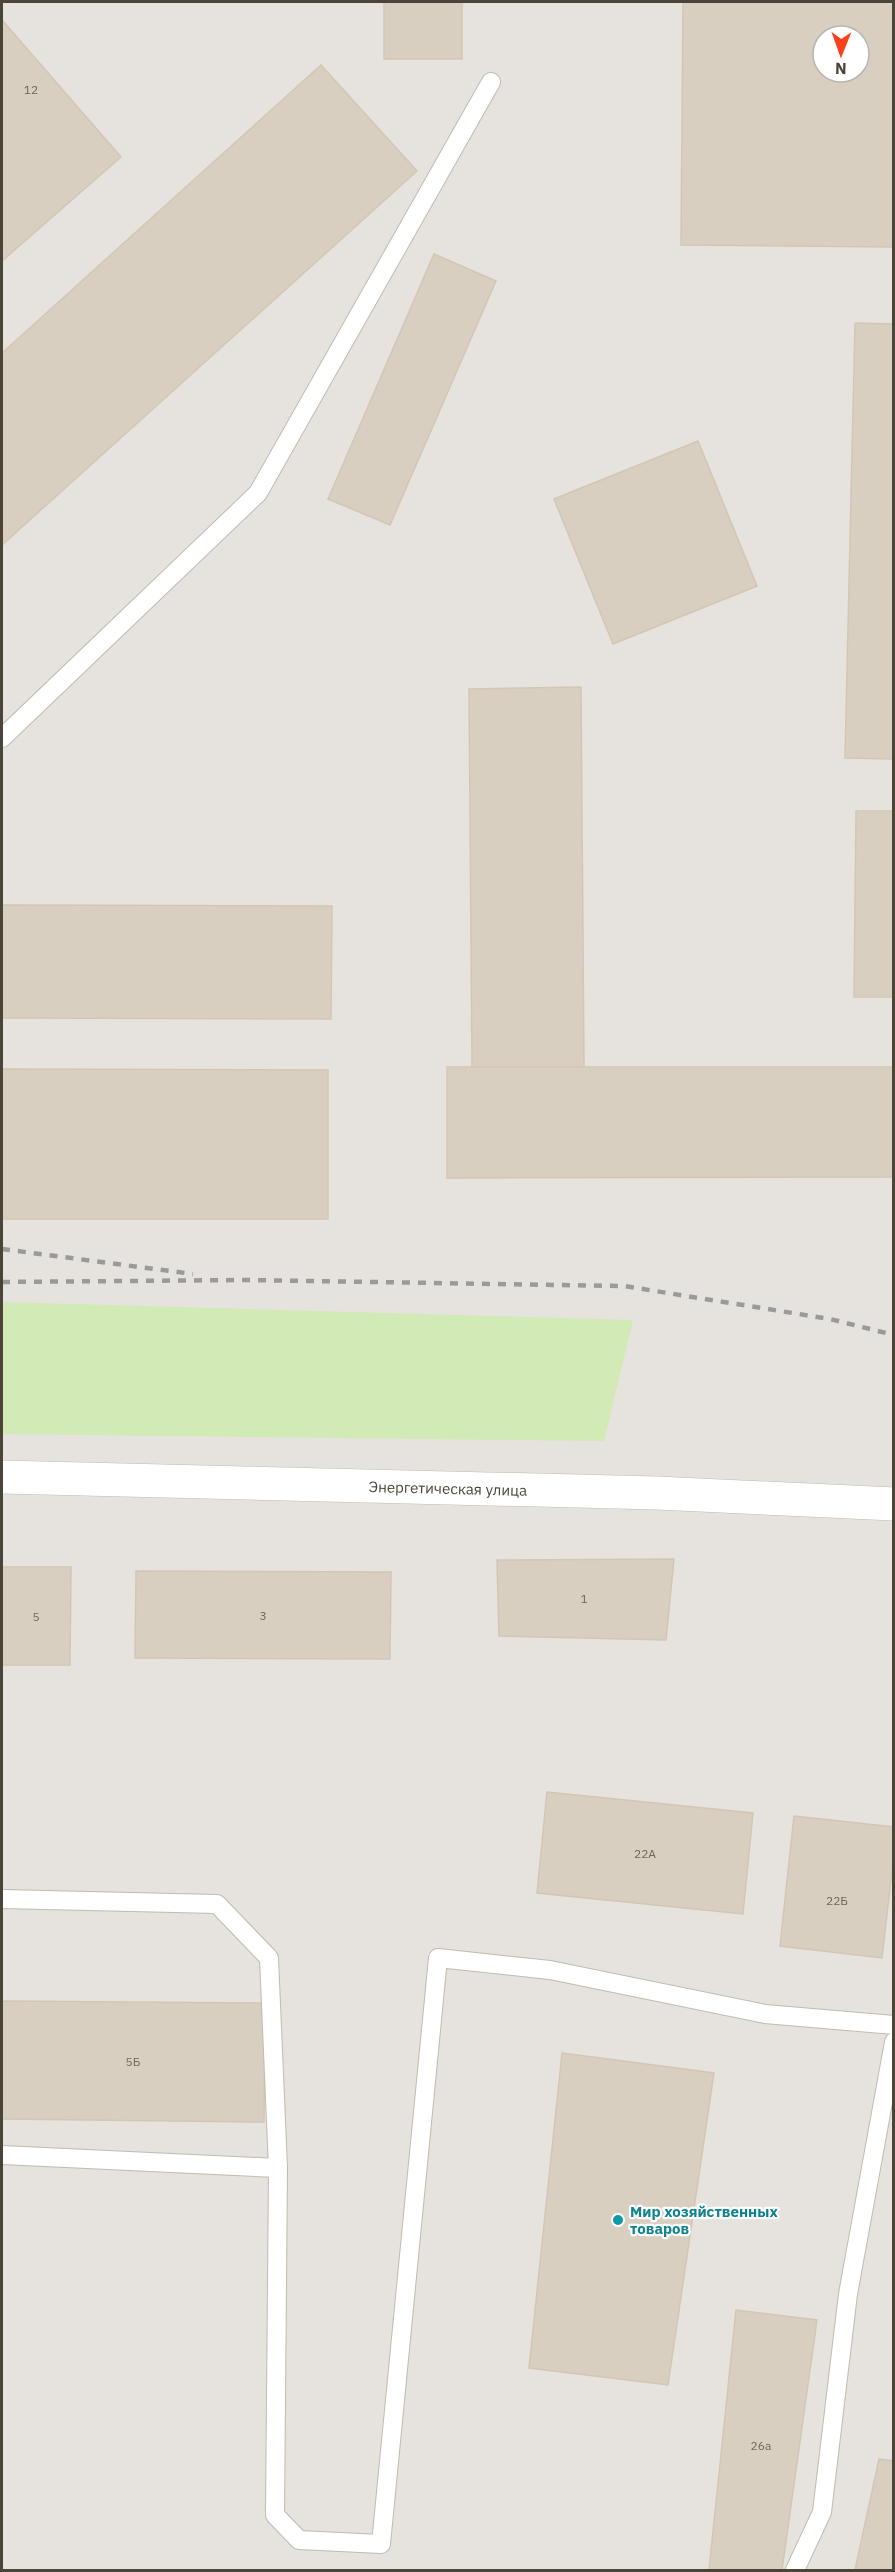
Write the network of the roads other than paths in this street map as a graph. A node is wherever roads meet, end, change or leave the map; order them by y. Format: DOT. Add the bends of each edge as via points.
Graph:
graph roads {
  1 [pos="491,82"];
  2 [pos="2,738"];
  3 [pos="2,1477"];
  4 [pos="894,1504"];
  5 [pos="2,1899"];
  6 [pos="894,2025"];
  7 [pos="894,2042"];
  8 [pos="2,2155"];
  9 [pos="278,2168"];
  10 [pos="795,2571"];
  1 -- 2 [label="lane" via="258,493"];
  3 -- 4 [label="street, Энергетическая улица" via="657,1493"];
  5 -- 9 [label="lane" via="217,1904 269,1959"];
  6 -- 9 [label="lane" via="765,2014 550,1970 438,1958 381,2544 299,2540 275,2515"];
  7 -- 10 [label="lane" via="848,2294 822,2512"];
  8 -- 9 [label="lane"];
}
